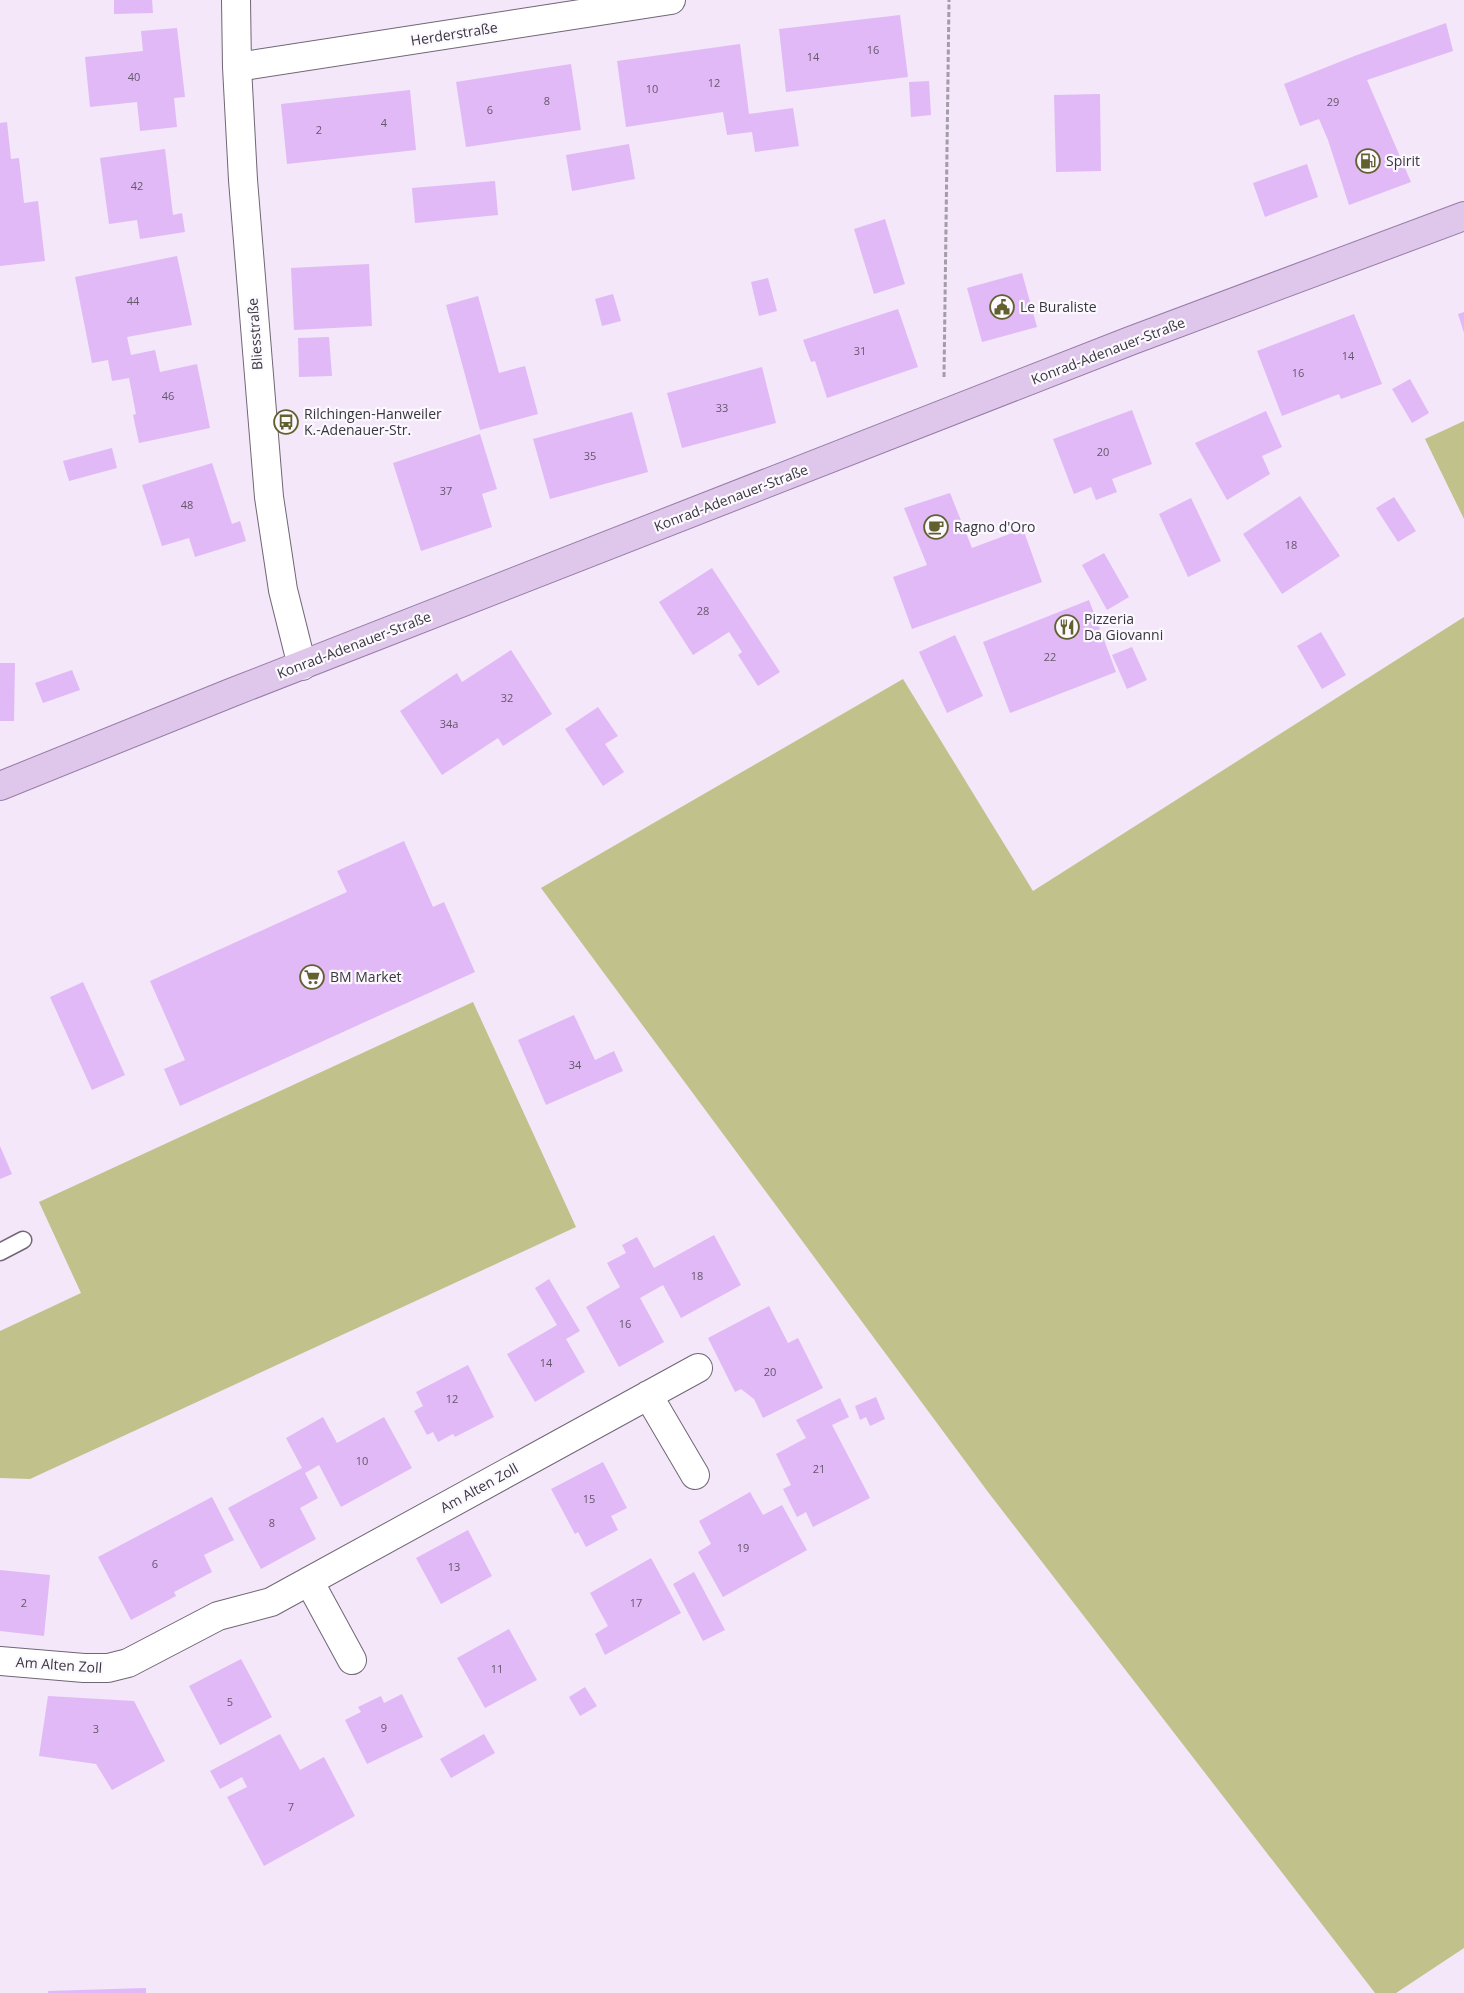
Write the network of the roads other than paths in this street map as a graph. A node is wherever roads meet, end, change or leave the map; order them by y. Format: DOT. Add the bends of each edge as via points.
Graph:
graph roads {
  1 [pos="236,0"];
  2 [pos="671,0"];
  3 [pos="237,67"];
  4 [pos="1464,216"];
  5 [pos="302,666"];
  6 [pos="0,786"];
  7 [pos="23,1240"];
  8 [pos="0,1252"];
  9 [pos="698,1368"];
  10 [pos="648,1395"];
  11 [pos="695,1475"];
  12 [pos="309,1581"];
  13 [pos="352,1660"];
  14 [pos="0,1661"];
  1 -- 3 [label="street, Bliesstraße"];
  2 -- 3 [label="street, Herderstraße"];
  3 -- 5 [label="street, Bliesstraße" via="269,496 283,590"];
  4 -- 5 [label="main road, Konrad-Adenauer-Straße" via="1121,345"];
  5 -- 6 [label="main road, Konrad-Adenauer-Straße"];
  7 -- 8 [label="lane"];
  9 -- 10 [label="street, Am Alten Zoll"];
  10 -- 11 [label="street"];
  10 -- 12 [label="street, Am Alten Zoll"];
  12 -- 13 [label="street"];
  12 -- 14 [label="street, Am Alten Zoll" via="271,1602 218,1616 128,1663 108,1668 84,1668"];
}
